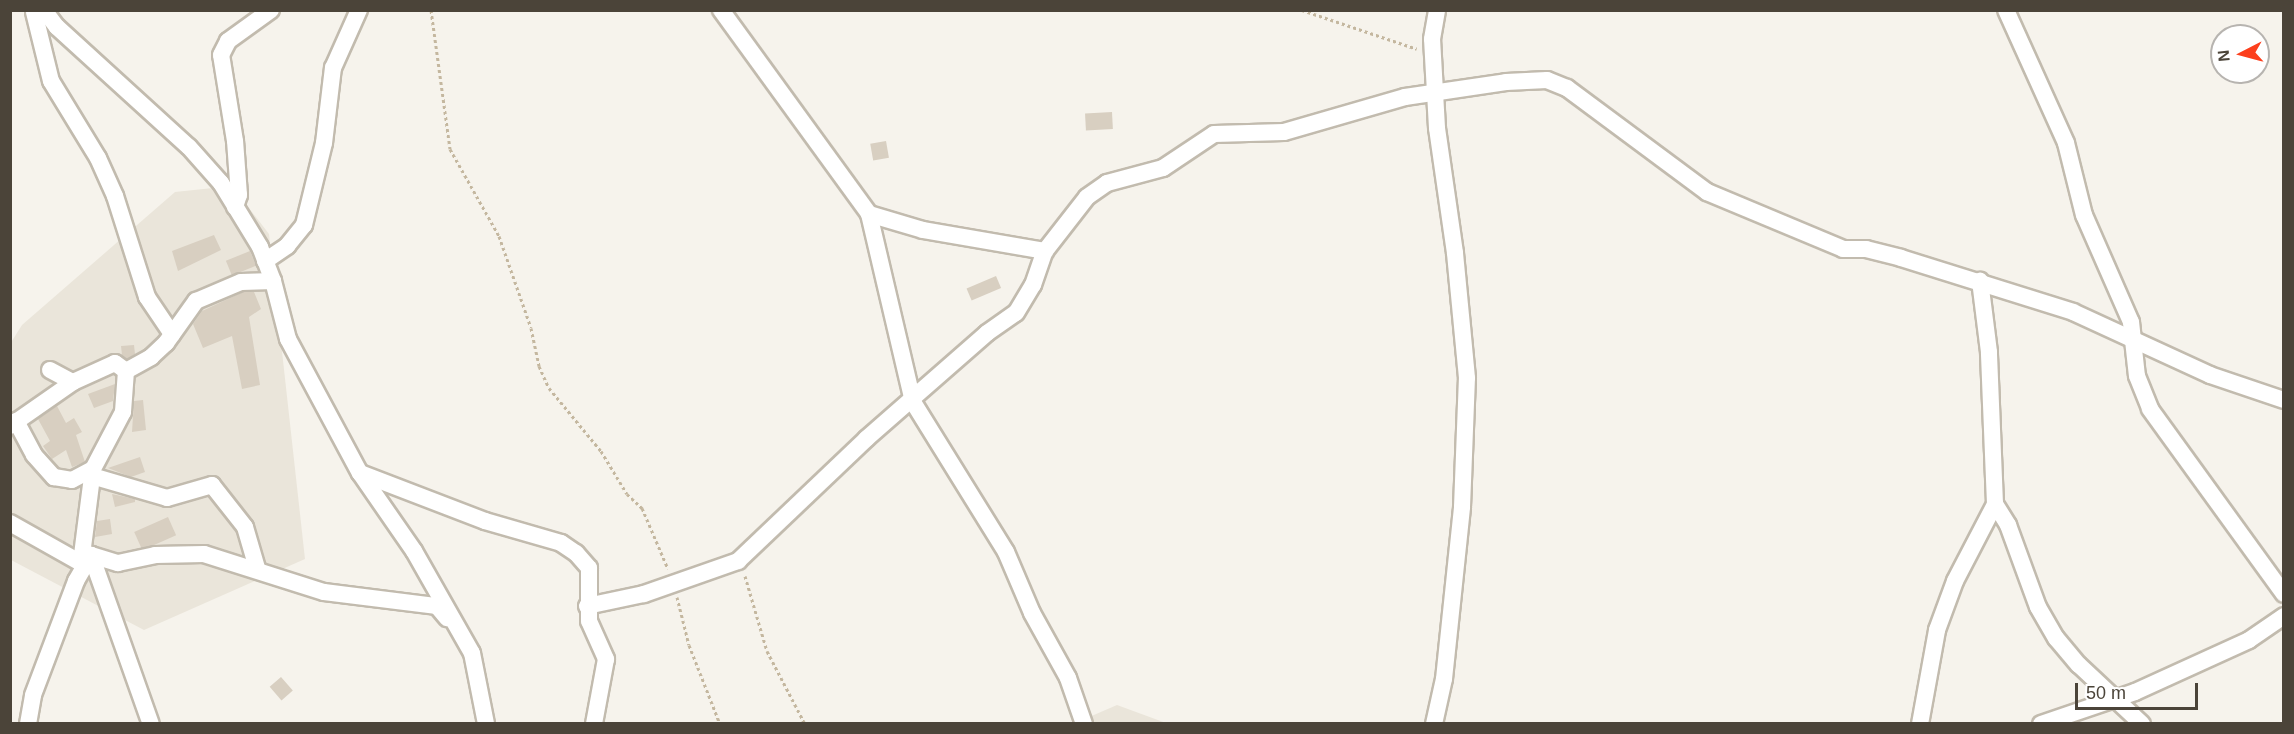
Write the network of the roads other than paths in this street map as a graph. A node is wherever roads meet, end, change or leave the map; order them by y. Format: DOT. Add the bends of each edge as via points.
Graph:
graph roads {
  1 [pos="271,10"];
  2 [pos="359,10"];
  3 [pos="720,10"];
  4 [pos="1437,10"];
  5 [pos="2006,10"];
  6 [pos="36,11"];
  7 [pos="1436,92"];
  8 [pos="235,207"];
  9 [pos="869,214"];
  10 [pos="1045,251"];
  11 [pos="265,261"];
  12 [pos="273,281"];
  13 [pos="1980,281"];
  14 [pos="172,334"];
  15 [pos="2134,338"];
  16 [pos="50,370"];
  17 [pos="126,371"];
  18 [pos="73,382"];
  19 [pos="2283,400"];
  20 [pos="913,402"];
  21 [pos="13,424"];
  22 [pos="92,472"];
  23 [pos="360,473"];
  24 [pos="1995,504"];
  25 [pos="10,523"];
  26 [pos="86,559"];
  27 [pos="257,568"];
  28 [pos="2283,594"];
  29 [pos="587,606"];
  30 [pos="2283,616"];
  31 [pos="454,625"];
  32 [pos="2115,698"];
  33 [pos="28,723"];
  34 [pos="151,723"];
  35 [pos="486,723"];
  36 [pos="594,723"];
  37 [pos="1084,723"];
  38 [pos="1434,723"];
  39 [pos="1920,723"];
  40 [pos="2041,723"];
  41 [pos="2142,723"];
  1 -- 8 [label="street" via="228,41 221,55 238,174"];
  2 -- 11 [label="street" via="333,68 324,142 304,225 287,246"];
  3 -- 9 [label="street"];
  4 -- 7 [label="street" via="1433,54"];
  5 -- 15 [label="street" via="2066,143 2084,215 2131,321"];
  6 -- 8 [label="street" via="189,147 221,183"];
  6 -- 14 [label="street" via="51,81 98,158 115,196 147,297"];
  7 -- 10 [label="street" via="1284,132 1214,134 1163,168 1107,183 1087,197"];
  7 -- 13 [label="street" via="1506,82 1547,81 1567,88 1707,192 1843,249 1866,249"];
  7 -- 38 [label="street" via="1467,378 1462,507 1444,679"];
  8 -- 11 [label="street"];
  9 -- 10 [label="street" via="923,230"];
  9 -- 20 [label="street"];
  10 -- 20 [label="street" via="1033,285 1016,313 987,333"];
  11 -- 12 [label="street"];
  12 -- 14 [label="street" via="241,282 196,301"];
  12 -- 23 [label="street" via="288,339"];
  13 -- 15 [label="street" via="2073,312"];
  13 -- 24 [label="street" via="1989,352"];
  14 -- 17 [label="street" via="151,357"];
  15 -- 19 [label="street" via="2210,375"];
  15 -- 28 [label="street" via="2137,376 2151,409"];
  16 -- 18 [label="street"];
  17 -- 18 [label="street" via="115,363"];
  17 -- 22 [label="street" via="123,412"];
  18 -- 21 [label="street"];
  20 -- 29 [label="street" via="828,473 738,561 644,594"];
  20 -- 37 [label="street" via="1006,552 1032,613 1068,678"];
  21 -- 22 [label="street" via="54,477 72,480"];
  22 -- 26 [label="street"];
  22 -- 27 [label="street" via="167,498 212,485 245,526"];
  23 -- 29 [label="street" via="485,521 561,543 589,568"];
  23 -- 31 [label="street" via="420,561"];
  24 -- 32 [label="street" via="2008,525 2038,607 2056,638"];
  24 -- 39 [label="street" via="1955,581 1937,630"];
  25 -- 26 [label="street"];
  26 -- 27 [label="street" via="118,563 155,555 204,554"];
  26 -- 33 [label="street" via="33,695"];
  26 -- 34 [label="street"];
  27 -- 31 [label="street" via="324,592 437,606"];
  29 -- 36 [label="street" via="594,635 606,659"];
  30 -- 32 [label="street" via="2249,640"];
  31 -- 35 [label="street" via="472,653"];
  32 -- 40 [label="street"];
  32 -- 41 [label="street"];
}
